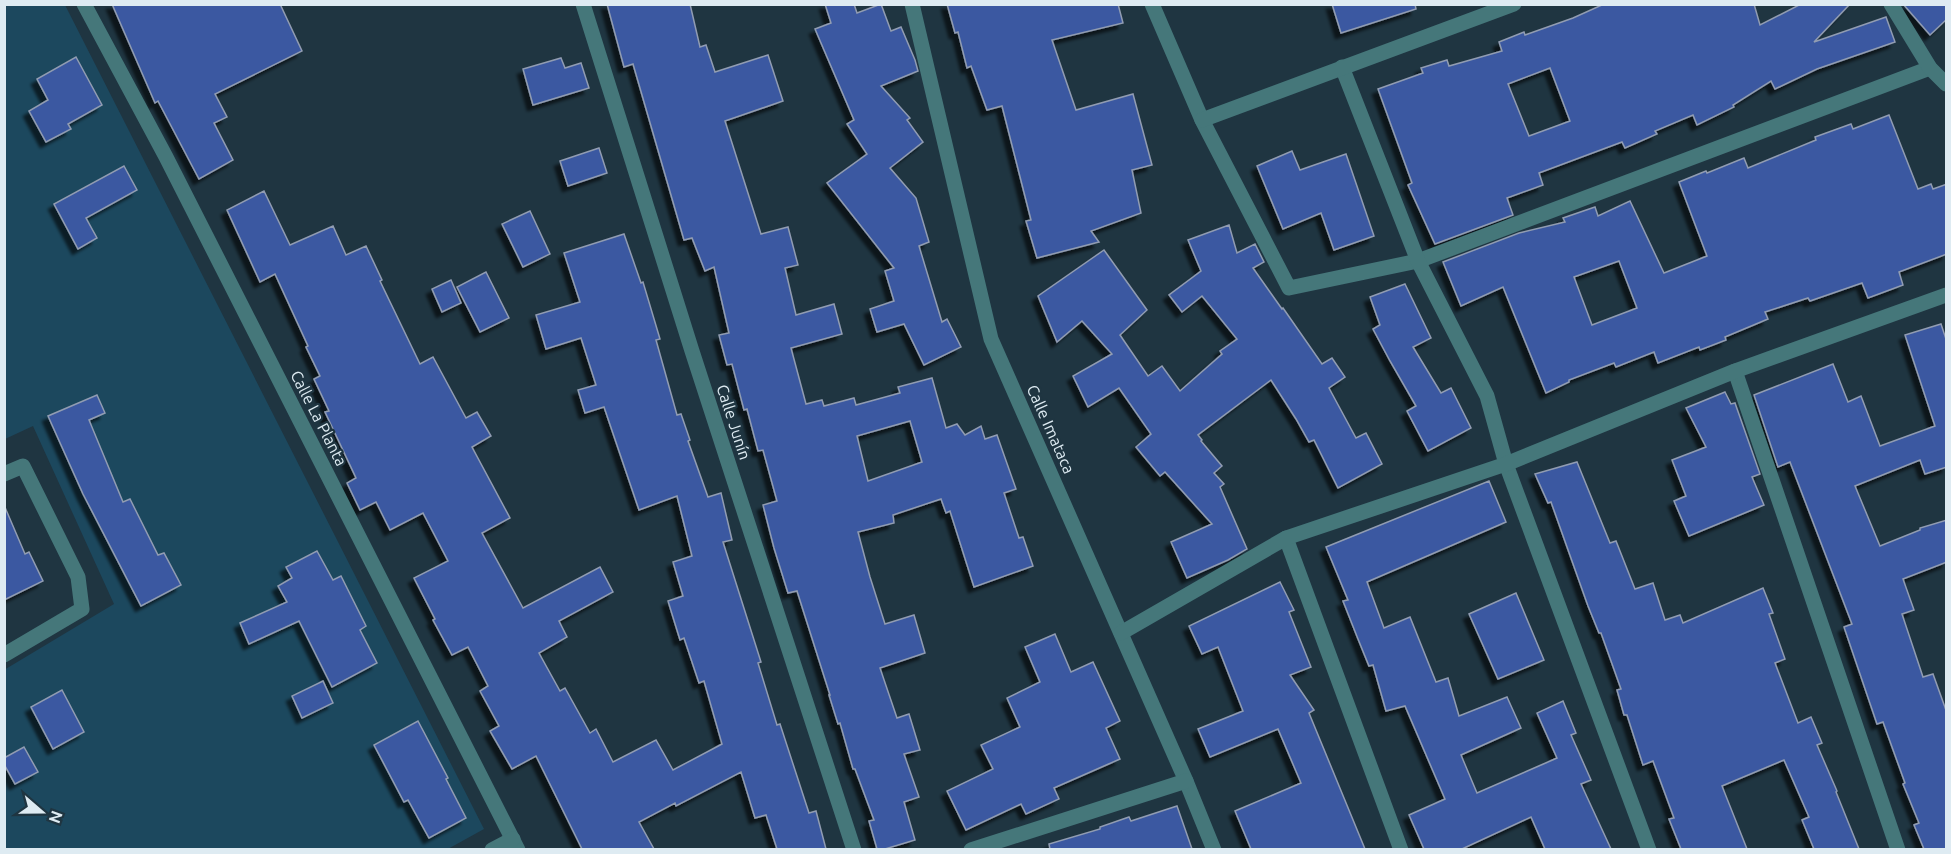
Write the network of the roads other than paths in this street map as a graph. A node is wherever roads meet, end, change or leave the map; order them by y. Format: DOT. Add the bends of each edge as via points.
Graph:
graph roads {
  1 [pos="84,4"];
  2 [pos="583,4"];
  3 [pos="912,4"];
  4 [pos="1152,4"];
  5 [pos="1514,4"];
  6 [pos="1891,4"];
  7 [pos="1342,67"];
  8 [pos="1930,68"];
  9 [pos="1947,84"];
  10 [pos="1202,120"];
  11 [pos="1418,261"];
  12 [pos="1947,295"];
  13 [pos="1735,371"];
  14 [pos="1506,464"];
  15 [pos="4,474"];
  16 [pos="1286,538"];
  17 [pos="1121,633"];
  18 [pos="4,655"];
  19 [pos="1186,781"];
  20 [pos="515,844"];
  21 [pos="492,849"];
  22 [pos="854,849"];
  23 [pos="971,849"];
  24 [pos="1214,849"];
  25 [pos="1401,849"];
  26 [pos="1648,849"];
  27 [pos="1898,849"];
  1 -- 20 [label="street, Calle La Planta" via="177,178"];
  2 -- 22 [label="street, Calle Junín"];
  3 -- 17 [label="street, Calle Imataca" via="991,339"];
  4 -- 10 [label="street"];
  5 -- 7 [label="street"];
  6 -- 8 [label="street"];
  7 -- 10 [label="street"];
  7 -- 11 [label="street"];
  8 -- 9 [label="street"];
  8 -- 11 [label="street"];
  10 -- 11 [label="street" via="1289,288"];
  11 -- 14 [label="street" via="1487,396"];
  12 -- 13 [label="street"];
  13 -- 14 [label="street"];
  13 -- 27 [label="street"];
  14 -- 16 [label="street"];
  14 -- 26 [label="street"];
  15 -- 18 [label="street" via="23,466 78,577 82,609"];
  16 -- 17 [label="street"];
  16 -- 25 [label="street"];
  17 -- 19 [label="street, Calle Imataca"];
  19 -- 23 [label="street"];
  19 -- 24 [label="street, Calle Imataca"];
  20 -- 21 [label="street"];
}
